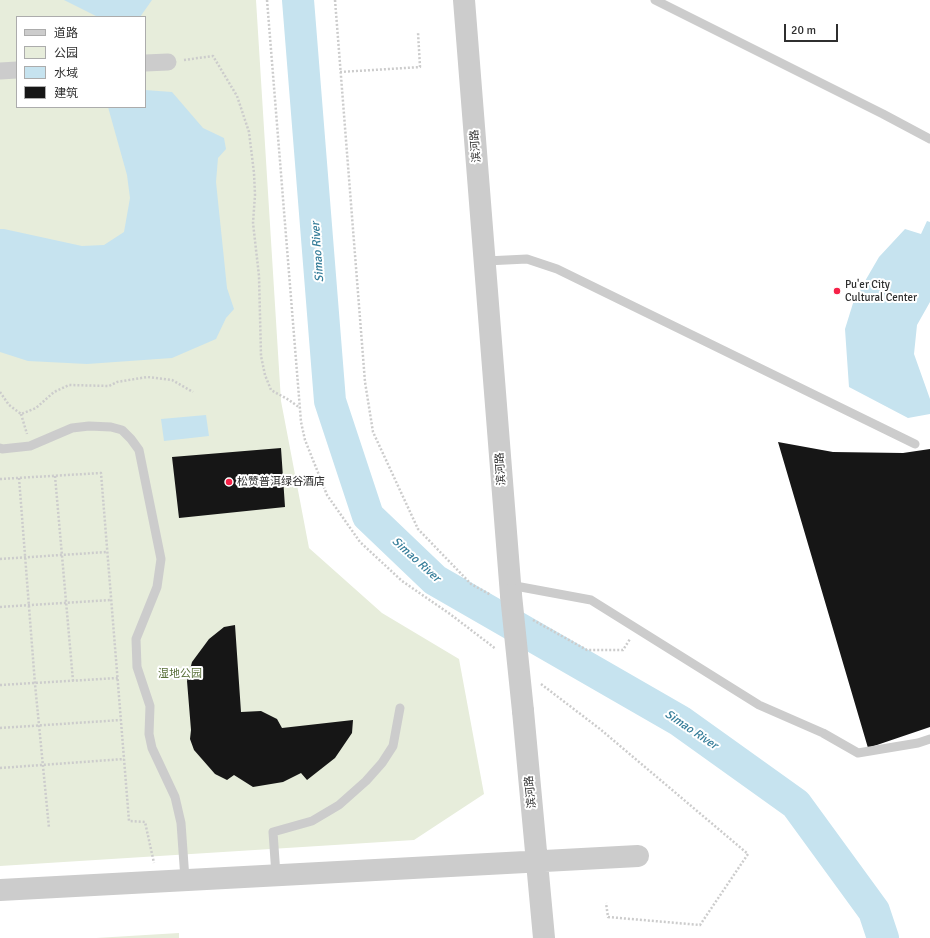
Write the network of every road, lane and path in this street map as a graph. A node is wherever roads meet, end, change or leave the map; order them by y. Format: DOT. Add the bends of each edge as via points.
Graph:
graph roads {
  1 [pos="267,0"];
  2 [pos="334,0"];
  3 [pos="464,0"];
  4 [pos="655,0"];
  5 [pos="418,32"];
  6 [pos="168,62"];
  7 [pos="146,63"];
  8 [pos="16,70"];
  9 [pos="0,71"];
  10 [pos="340,72"];
  11 [pos="930,139"];
  12 [pos="486,261"];
  13 [pos="0,392"];
  14 [pos="193,392"];
  15 [pos="300,408"];
  16 [pos="22,414"];
  17 [pos="915,444"];
  18 [pos="30,446"];
  19 [pos="0,448"];
  20 [pos="55,476"];
  21 [pos="19,478"];
  22 [pos="0,479"];
  23 [pos="107,552"];
  24 [pos="62,555"];
  25 [pos="26,558"];
  26 [pos="0,559"];
  27 [pos="504,592"];
  28 [pos="111,600"];
  29 [pos="66,603"];
  30 [pos="29,606"];
  31 [pos="0,607"];
  32 [pos="532,619"];
  33 [pos="638,629"];
  34 [pos="500,652"];
  35 [pos="118,678"];
  36 [pos="73,681"];
  37 [pos="537,681"];
  38 [pos="35,684"];
  39 [pos="0,685"];
  40 [pos="400,708"];
  41 [pos="121,720"];
  42 [pos="39,726"];
  43 [pos="0,728"];
  44 [pos="930,739"];
  45 [pos="124,759"];
  46 [pos="43,765"];
  47 [pos="0,768"];
  48 [pos="49,828"];
  49 [pos="638,856"];
  50 [pos="538,861"];
  51 [pos="276,875"];
  52 [pos="185,879"];
  53 [pos="157,881"];
  54 [pos="0,890"];
  55 [pos="606,903"];
  56 [pos="544,938"];
  1 -- 15 [label="path"];
  2 -- 10 [label="path"];
  3 -- 12 [label="street, 滨河路"];
  4 -- 11 [label="lane"];
  5 -- 10 [label="path" via="420,67"];
  6 -- 7 [label="street"];
  6 -- 15 [label="path" via="214,56 237,96 249,132 254,172 253,223 259,276 261,356 270,390"];
  8 -- 9 [label="street"];
  10 -- 27 [label="path" via="365,382 373,432 418,529 471,584"];
  12 -- 17 [label="lane" via="527,260 557,269"];
  12 -- 27 [label="street, 滨河路"];
  13 -- 16 [label="path" via="9,405"];
  14 -- 16 [label="path" via="172,380 147,377 117,382 109,386 69,385 54,392 36,408"];
  15 -- 34 [label="path" via="305,440 327,494 360,542 402,581"];
  16 -- 18 [label="path"];
  18 -- 19 [label="lane"];
  18 -- 52 [label="lane" via="72,428 89,426 122,430 131,438 138,450 160,559 157,587 136,639 137,667 150,706 149,734 152,748 175,797 181,823"];
  20 -- 21 [label="path"];
  20 -- 23 [label="path" via="101,473"];
  20 -- 24 [label="path"];
  21 -- 22 [label="path"];
  21 -- 25 [label="path"];
  23 -- 24 [label="path"];
  23 -- 28 [label="path"];
  24 -- 25 [label="path"];
  24 -- 29 [label="path"];
  25 -- 26 [label="path"];
  25 -- 30 [label="path"];
  27 -- 33 [label="lane" via="590,600"];
  27 -- 50 [label="street, 滨河路, bridge" via="523,711"];
  28 -- 29 [label="path"];
  28 -- 35 [label="path"];
  29 -- 30 [label="path"];
  29 -- 36 [label="path"];
  30 -- 31 [label="path"];
  30 -- 38 [label="path"];
  32 -- 33 [label="path" via="587,650 623,650"];
  33 -- 44 [label="lane" via="759,705 823,733 858,753"];
  35 -- 36 [label="path"];
  35 -- 41 [label="path"];
  36 -- 38 [label="path"];
  37 -- 55 [label="path" via="600,729 748,854 700,926 608,917"];
  38 -- 39 [label="path"];
  38 -- 42 [label="path"];
  40 -- 51 [label="lane" via="393,746 366,781 339,805 312,821 273,832"];
  41 -- 42 [label="path"];
  41 -- 45 [label="path"];
  42 -- 43 [label="path"];
  42 -- 46 [label="path"];
  45 -- 46 [label="path"];
  45 -- 53 [label="path" via="129,821 145,822"];
  46 -- 47 [label="path"];
  46 -- 48 [label="path"];
  49 -- 50 [label="street"];
  50 -- 51 [label="street"];
  50 -- 56 [label="street, 滨河路"];
  51 -- 52 [label="street"];
  52 -- 53 [label="street"];
  53 -- 54 [label="street"];
}
